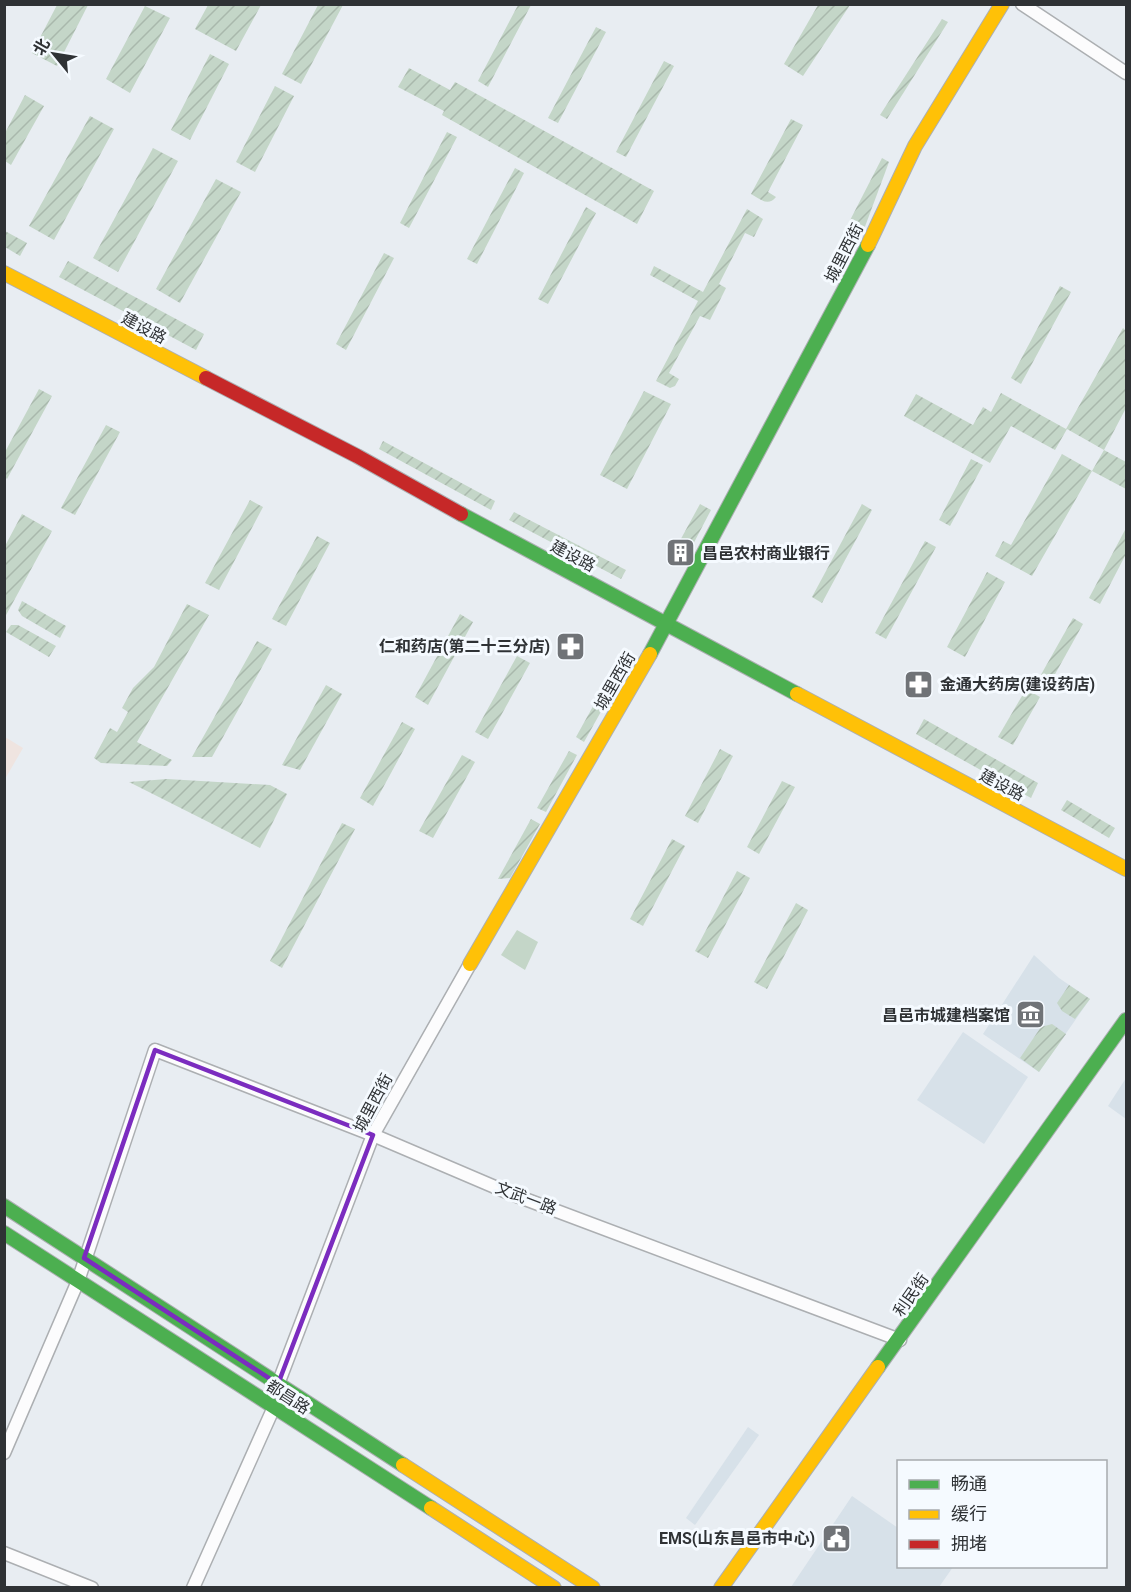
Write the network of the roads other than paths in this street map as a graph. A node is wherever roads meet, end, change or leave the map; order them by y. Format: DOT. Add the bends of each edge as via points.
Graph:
graph roads {
  1 [pos="1002,4"];
  2 [pos="1022,4"];
  3 [pos="1126,73"];
  4 [pos="4,273"];
  5 [pos="667,625"];
  6 [pos="1126,869"];
  7 [pos="470,964"];
  8 [pos="1126,1020"];
  9 [pos="373,1134"];
  10 [pos="4,1206"];
  11 [pos="4,1233"];
  12 [pos="84,1258"];
  13 [pos="78,1281"];
  14 [pos="900,1340"];
  15 [pos="278,1384"];
  16 [pos="274,1407"];
  17 [pos="4,1453"];
  18 [pos="4,1553"];
  19 [pos="92,1587"];
  20 [pos="193,1587"];
  21 [pos="554,1587"];
  22 [pos="593,1587"];
  23 [pos="721,1587"];
  1 -- 5 [label="street, 城里西街" via="915,146 861,259"];
  2 -- 3 [label="street"];
  4 -- 5 [label="street, 建设路" via="357,456"];
  5 -- 6 [label="street, 建设路"];
  5 -- 7 [label="street, 城里西街"];
  7 -- 9 [label="street, 城里西街"];
  8 -- 14 [label="street, 利民街"];
  9 -- 12 [label="street, 文武一路" via="155,1050"];
  9 -- 14 [label="street, 文武一路" via="509,1193"];
  9 -- 15 [label="street, 城里西街"];
  10 -- 12 [label="street"];
  11 -- 13 [label="street, 都昌路"];
  12 -- 13 [label="street"];
  12 -- 15 [label="street"];
  13 -- 16 [label="street, 都昌路"];
  13 -- 17 [label="street"];
  14 -- 23 [label="street, 利民街"];
  15 -- 22 [label="street"];
  16 -- 20 [label="street"];
  16 -- 21 [label="street, 都昌路"];
  18 -- 19 [label="street"];
}
